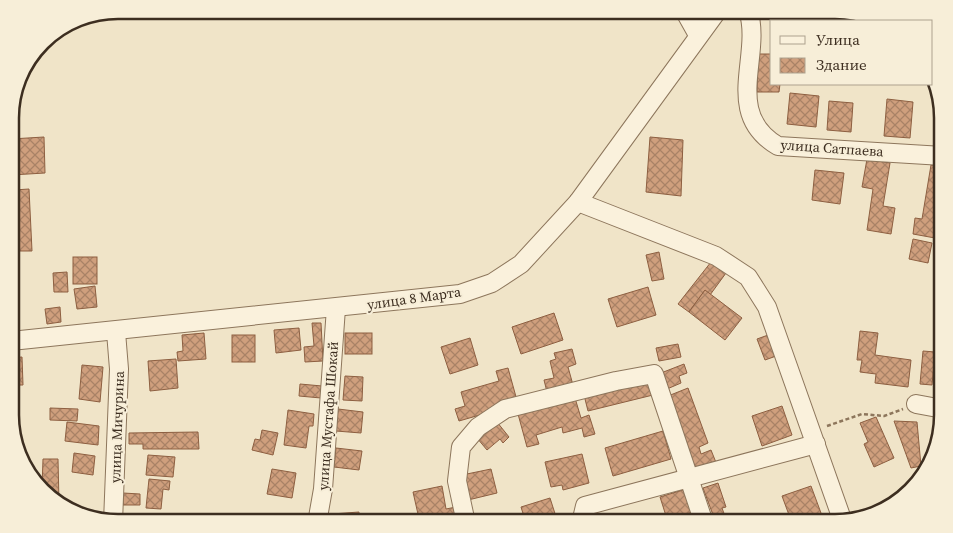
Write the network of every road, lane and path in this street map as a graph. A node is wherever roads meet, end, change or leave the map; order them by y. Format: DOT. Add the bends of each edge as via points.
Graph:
graph roads {
  1 [pos="689,19"];
  2 [pos="711,19"];
  3 [pos="750,19"];
  4 [pos="698,35"];
  5 [pos="934,155"];
  6 [pos="578,202"];
  7 [pos="336,308"];
  8 [pos="116,332"];
  9 [pos="19,340"];
  10 [pos="916,404"];
  11 [pos="934,407"];
  12 [pos="813,438"];
  13 [pos="690,478"];
  14 [pos="114,514"];
  15 [pos="319,514"];
  16 [pos="464,514"];
  17 [pos="583,514"];
  18 [pos="701,514"];
  19 [pos="840,514"];
  1 -- 4 [label="street"];
  2 -- 4 [label="street, улица 8 Марта"];
  3 -- 5 [label="street, улица Сатпаева" via="753,31 747,70 749,110 767,139 778,146"];
  4 -- 6 [label="street, улица 8 Марта"];
  6 -- 7 [label="street, улица 8 Марта" via="521,264 492,283 460,294"];
  6 -- 12 [label="street" via="716,256 748,277 767,307"];
  7 -- 8 [label="street, улица 8 Марта"];
  7 -- 15 [label="street, улица Мустафа Шокай"];
  8 -- 9 [label="street, улица 8 Марта"];
  8 -- 14 [label="street, улица Мичурина" via="119,369"];
  10 -- 11 [label="street"];
  10 -- 12 [label="path" via="884,416 862,414"];
  12 -- 13 [label="street"];
  12 -- 19 [label="street"];
  13 -- 16 [label="street" via="654,374 505,409 478,427 460,447 458,481"];
  13 -- 17 [label="street" via="585,506"];
  13 -- 18 [label="street"];
}
